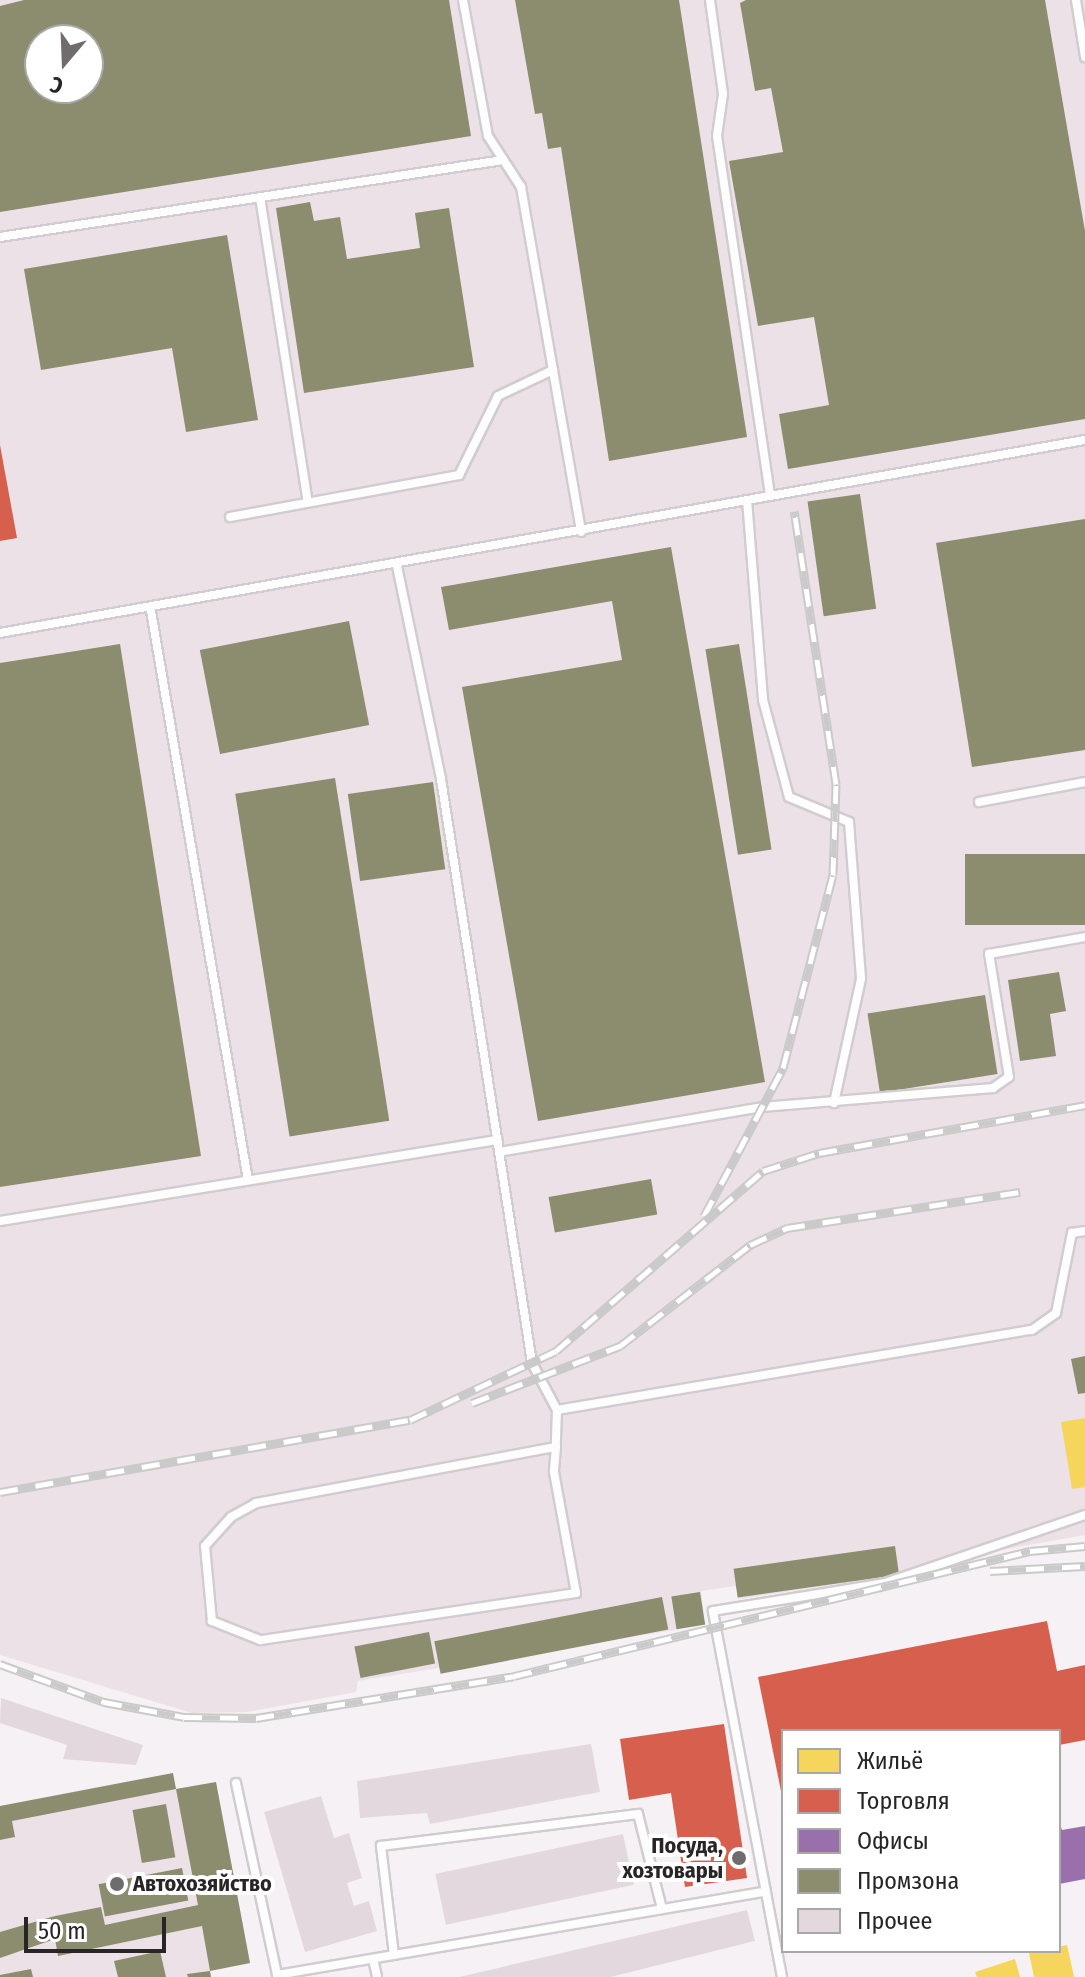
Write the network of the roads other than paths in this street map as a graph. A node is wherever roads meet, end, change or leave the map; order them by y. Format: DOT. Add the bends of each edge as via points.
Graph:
graph roads {
  1 [pos="463,0"];
  2 [pos="710,0"];
  3 [pos="1076,0"];
  4 [pos="1085,57"];
  5 [pos="503,160"];
  6 [pos="260,197"];
  7 [pos="0,237"];
  8 [pos="553,370"];
  9 [pos="1085,440"];
  10 [pos="770,496"];
  11 [pos="747,500"];
  12 [pos="308,502"];
  13 [pos="230,517"];
  14 [pos="581,532"];
  15 [pos="397,566"];
  16 [pos="151,611"];
  17 [pos="0,633"];
  18 [pos="1085,782"];
  19 [pos="979,802"];
  20 [pos="1085,937"];
  21 [pos="834,1103"];
  22 [pos="497,1140"];
  23 [pos="499,1152"];
  24 [pos="248,1180"];
  25 [pos="0,1221"];
  26 [pos="1085,1231"];
  27 [pos="557,1410"];
  28 [pos="556,1447"];
  29 [pos="1085,1515"];
  30 [pos="236,1783"];
  31 [pos="766,1891"];
  32 [pos="662,1909"];
  33 [pos="394,1955"];
  34 [pos="373,1959"];
  35 [pos="377,1977"];
  36 [pos="782,1977"];
  1 -- 5 [label="lane" via="488,136"];
  2 -- 10 [label="lane" via="723,94 717,136"];
  3 -- 4 [label="lane"];
  5 -- 6 [label="lane"];
  5 -- 8 [label="lane" via="521,187"];
  6 -- 7 [label="lane"];
  6 -- 12 [label="lane"];
  8 -- 12 [label="lane" via="498,396 459,475"];
  8 -- 14 [label="lane"];
  9 -- 10 [label="lane"];
  10 -- 11 [label="lane"];
  11 -- 14 [label="lane"];
  11 -- 21 [label="lane" via="763,700 789,797 849,822 861,979"];
  12 -- 13 [label="lane"];
  14 -- 15 [label="lane"];
  15 -- 16 [label="lane"];
  15 -- 22 [label="lane" via="441,779"];
  16 -- 17 [label="lane"];
  16 -- 24 [label="lane"];
  18 -- 19 [label="lane"];
  20 -- 21 [label="lane" via="989,954 1009,1077 993,1088"];
  21 -- 23 [label="lane" via="762,1107"];
  22 -- 23 [label="lane"];
  22 -- 24 [label="lane"];
  23 -- 27 [label="lane" via="532,1363"];
  24 -- 25 [label="lane"];
  26 -- 27 [label="lane" via="1072,1233 1056,1313 1032,1330"];
  27 -- 28 [label="lane"];
  28 -- 28 [label="lane" via="554,1472 576,1593 260,1640 212,1621 205,1546 256,1503"];
  29 -- 31 [label="lane" via="885,1583 713,1611"];
  30 -- 34 [label="lane" via="277,1975"];
  31 -- 32 [label="lane"];
  31 -- 36 [label="lane"];
  32 -- 33 [label="lane"];
  32 -- 33 [label="lane" via="638,1814 381,1846"];
  33 -- 34 [label="lane"];
  34 -- 35 [label="lane"];
}
